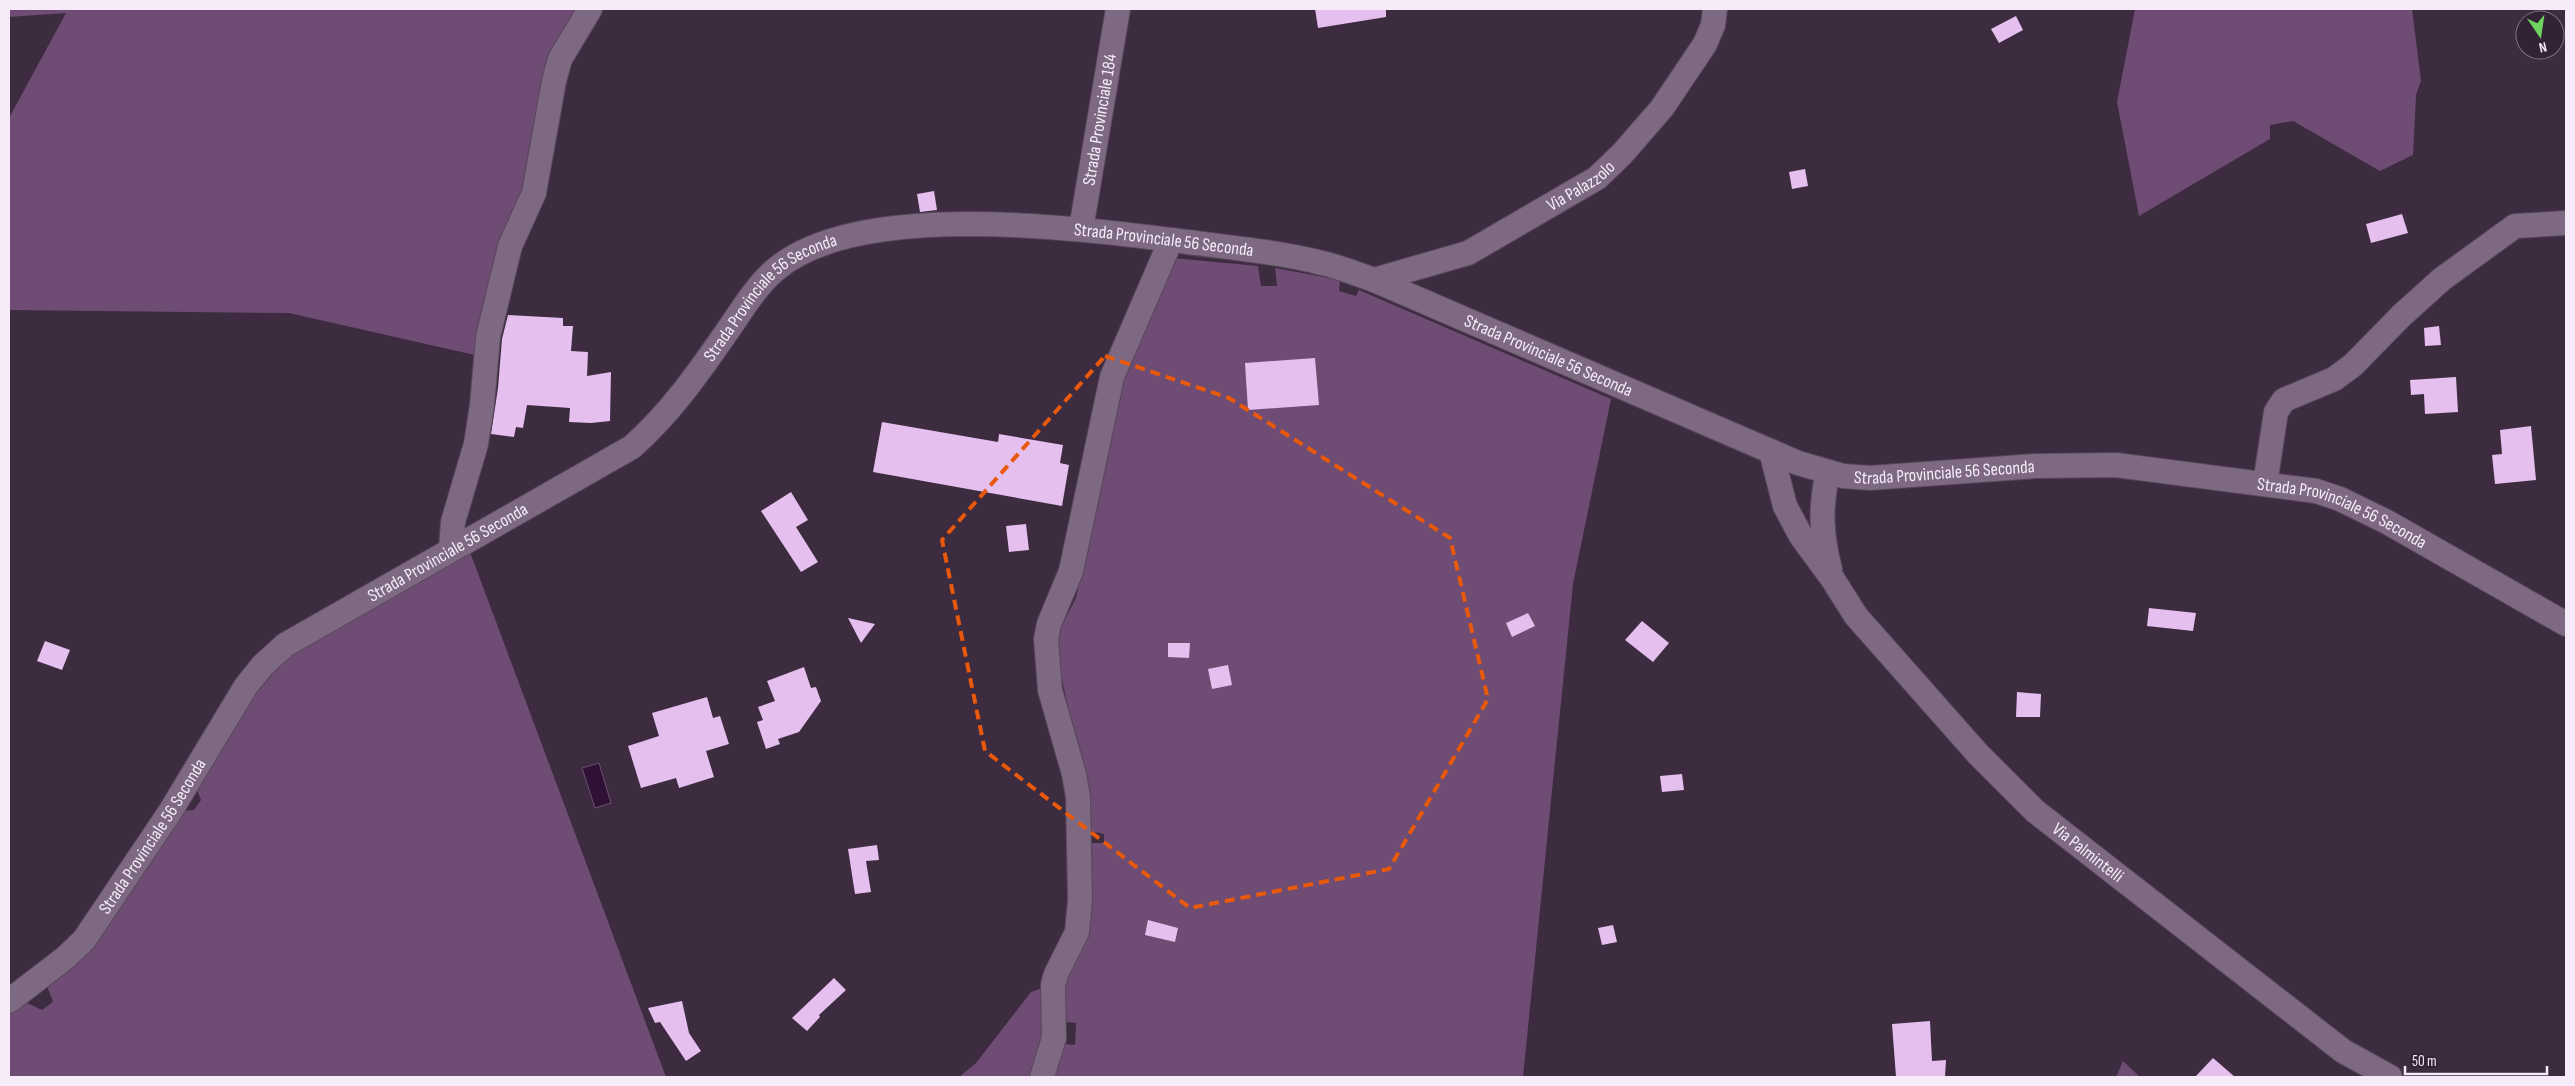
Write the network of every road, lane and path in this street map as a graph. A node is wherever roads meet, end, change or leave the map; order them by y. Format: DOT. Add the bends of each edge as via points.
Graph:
graph roads {
  1 [pos="590,9"];
  2 [pos="1118,9"];
  3 [pos="1715,9"];
  4 [pos="2566,223"];
  5 [pos="1081,229"];
  6 [pos="1171,240"];
  7 [pos="1374,280"];
  8 [pos="1771,452"];
  9 [pos="1828,472"];
  10 [pos="2264,484"];
  11 [pos="451,550"];
  12 [pos="1832,578"];
  13 [pos="2566,624"];
  14 [pos="9,1000"];
  15 [pos="1042,1077"];
  16 [pos="2390,1077"];
  1 -- 11 [label="street" via="560,59 534,193 510,246 488,337 476,444 453,522"];
  2 -- 5 [label="street, Strada Provinciale 184"];
  3 -- 7 [label="street, Via Palazzolo" via="1705,44 1662,108 1598,178 1468,253"];
  4 -- 10 [label="street" via="2515,226 2442,279 2334,380 2284,400 2276,412"];
  5 -- 6 [label="street, Strada Provinciale 56 Seconda"];
  5 -- 11 [label="street, Strada Provinciale 56 Seconda" via="950,223 836,239 804,252 776,269 758,289 678,401 632,447"];
  6 -- 7 [label="street, Strada Provinciale 56 Seconda" via="1322,262"];
  6 -- 15 [label="street" via="1112,377 1071,571 1046,639 1050,690 1078,797 1080,900 1077,932 1053,985 1054,1038"];
  7 -- 8 [label="street, Strada Provinciale 56 Seconda"];
  8 -- 9 [label="street, Strada Provinciale 56 Seconda"];
  8 -- 12 [label="street" via="1785,506 1801,536"];
  9 -- 10 [label="street, Strada Provinciale 56 Seconda" via="1843,476 1898,478 2073,464"];
  9 -- 12 [label="street" via="1821,517"];
  10 -- 13 [label="street, Strada Provinciale 56 Seconda" via="2316,491 2340,499 2387,522"];
  11 -- 14 [label="street, Strada Provinciale 56 Seconda" via="286,645 263,665 246,686 170,812 84,940"];
  12 -- 16 [label="street, Via Palmintelli" via="1856,616 1978,754 2035,811 2343,1051"];
}
